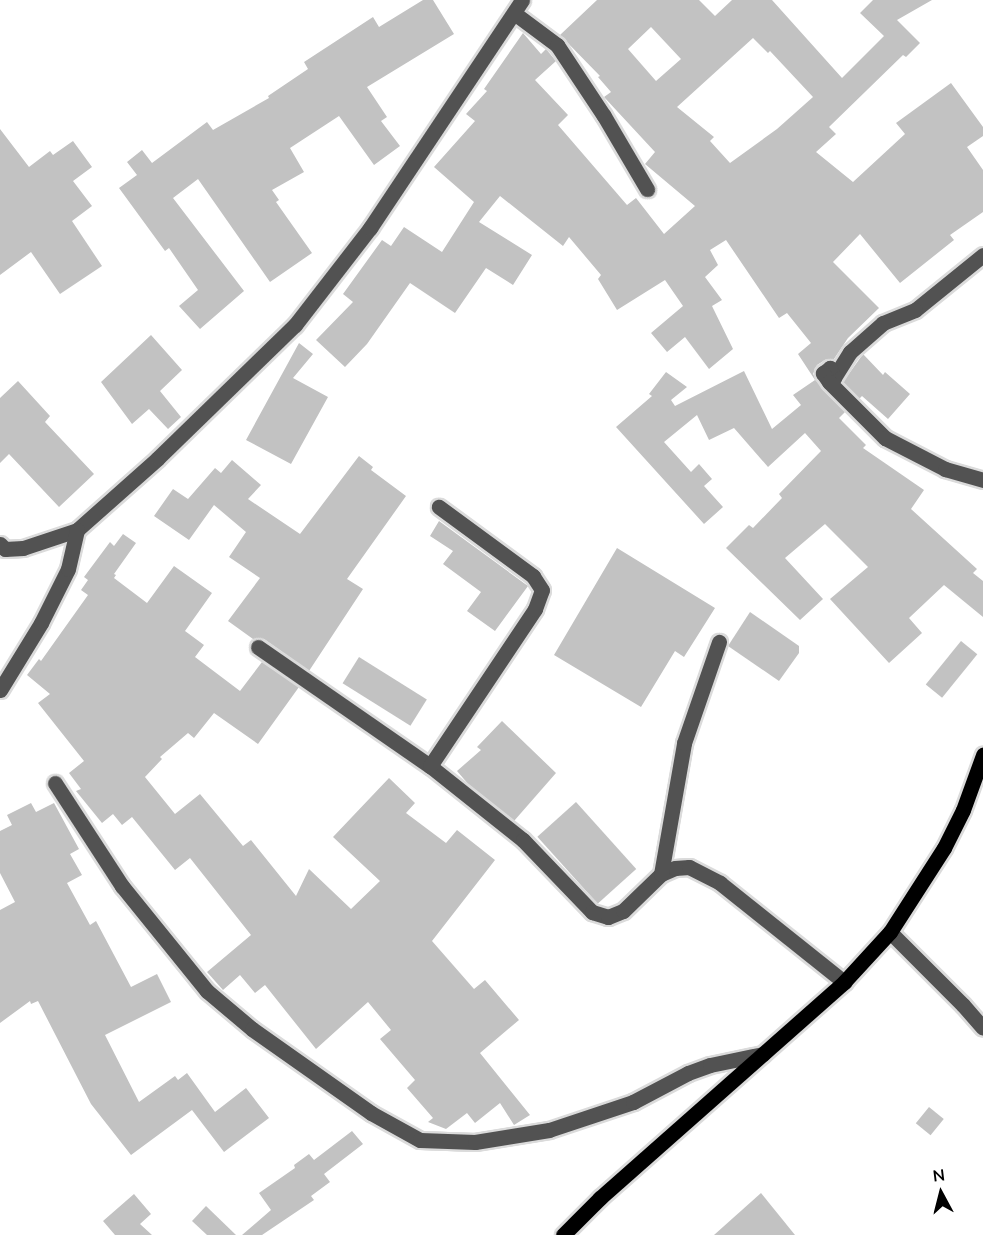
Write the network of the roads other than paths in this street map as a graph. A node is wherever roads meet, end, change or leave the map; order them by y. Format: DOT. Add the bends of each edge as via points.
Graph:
graph roads {
  1 [pos="522,0"];
  2 [pos="514,13"];
  3 [pos="647,189"];
  4 [pos="983,255"];
  5 [pos="983,480"];
  6 [pos="439,507"];
  7 [pos="77,530"];
  8 [pos="0,544"];
  9 [pos="719,642"];
  10 [pos="258,647"];
  11 [pos="0,690"];
  12 [pos="983,755"];
  13 [pos="430,766"];
  14 [pos="55,783"];
  15 [pos="661,874"];
  16 [pos="890,932"];
  17 [pos="844,982"];
  18 [pos="983,1028"];
  19 [pos="763,1054"];
  20 [pos="563,1235"];
  1 -- 2 [label="street"];
  2 -- 3 [label="street" via="557,45"];
  2 -- 7 [label="street" via="370,228 295,325 158,458"];
  4 -- 5 [label="street" via="915,310 883,323 850,352 834,378 830,368 824,373 885,438 945,469"];
  6 -- 13 [label="street" via="533,576 542,591 535,609"];
  7 -- 8 [label="street" via="23,548 4,549"];
  7 -- 11 [label="street" via="68,569"];
  9 -- 15 [label="street" via="684,743"];
  10 -- 13 [label="street"];
  12 -- 16 [label="main road" via="944,848"];
  13 -- 15 [label="street" via="523,840 592,912 608,917 623,911"];
  14 -- 19 [label="street" via="122,886 207,991 252,1029 371,1113 420,1140 475,1142 549,1130 633,1102 710,1065"];
  15 -- 17 [label="street" via="689,867 720,883"];
  16 -- 17 [label="main road"];
  16 -- 18 [label="street"];
  17 -- 19 [label="main road"];
  19 -- 20 [label="main road"];
}
